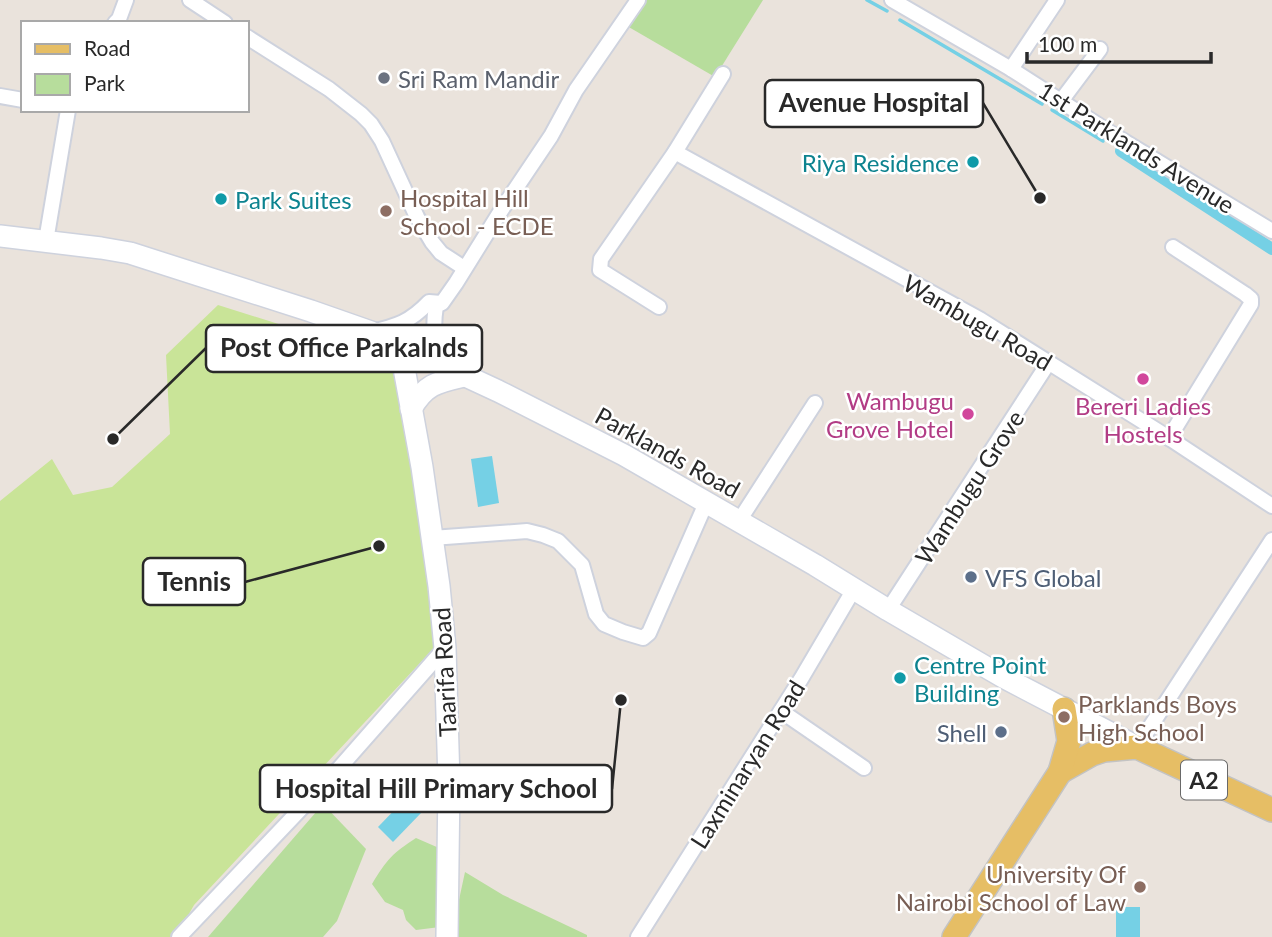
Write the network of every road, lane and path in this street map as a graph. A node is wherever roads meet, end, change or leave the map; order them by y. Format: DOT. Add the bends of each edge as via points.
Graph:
graph roads {
  1 [pos="126,0"];
  2 [pos="190,0"];
  3 [pos="638,0"];
  4 [pos="892,0"];
  5 [pos="1057,0"];
  6 [pos="117,21"];
  7 [pos="222,21"];
  8 [pos="248,38"];
  9 [pos="1100,49"];
  10 [pos="1012,69"];
  11 [pos="723,74"];
  12 [pos="0,96"];
  13 [pos="21,100"];
  14 [pos="1061,102"];
  15 [pos="68,112"];
  16 [pos="675,152"];
  17 [pos="1272,231"];
  18 [pos="0,236"];
  19 [pos="46,241"];
  20 [pos="1173,247"];
  21 [pos="464,268"];
  22 [pos="442,303"];
  23 [pos="659,307"];
  24 [pos="371,332"];
  25 [pos="400,346"];
  26 [pos="1049,362"];
  27 [pos="442,365"];
  28 [pos="464,376"];
  29 [pos="815,403"];
  30 [pos="411,409"];
  31 [pos="1169,438"];
  32 [pos="706,503"];
  33 [pos="1272,506"];
  34 [pos="739,522"];
  35 [pos="432,538"];
  36 [pos="1272,540"];
  37 [pos="854,589"];
  38 [pos="888,611"];
  39 [pos="444,648"];
  40 [pos="1064,709"];
  41 [pos="780,711"];
  42 [pos="1137,747"];
  43 [pos="864,768"];
  44 [pos="1060,772"];
  45 [pos="1223,788"];
  46 [pos="1272,799"];
  47 [pos="1272,810"];
  48 [pos="1272,826"];
  49 [pos="179,937"];
  50 [pos="447,937"];
  51 [pos="638,937"];
  52 [pos="954,937"];
  1 -- 6 [label="street"];
  2 -- 7 [label="street"];
  3 -- 21 [label="street"];
  4 -- 10 [label="street, 1st Parklands Avenue"];
  5 -- 10 [label="street"];
  8 -- 21 [label="street" via="329,89 371,124 432,242"];
  9 -- 14 [label="street"];
  10 -- 14 [label="street, 1st Parklands Avenue"];
  11 -- 16 [label="street"];
  12 -- 13 [label="street"];
  14 -- 17 [label="street, 1st Parklands Avenue"];
  15 -- 19 [label="street"];
  16 -- 23 [label="street" via="600,265 600,270"];
  16 -- 26 [label="street, Wambugu Road"];
  18 -- 19 [label="main road, Parklands Road"];
  19 -- 24 [label="main road, Parklands Road" via="130,253"];
  20 -- 31 [label="street" via="1245,294 1251,304"];
  21 -- 22 [label="street"];
  22 -- 24 [label="street" via="429,302 400,325"];
  22 -- 27 [label="street" via="436,306 433,325"];
  24 -- 25 [label="main road, Parklands Road"];
  25 -- 27 [label="main road, Parklands Road"];
  25 -- 30 [label="main road, Taarifa Road"];
  26 -- 31 [label="street, Wambugu Road"];
  26 -- 38 [label="street, Wambugu Grove"];
  27 -- 28 [label="main road, Parklands Road"];
  28 -- 30 [label="main road" via="426,389"];
  28 -- 32 [label="main road, Parklands Road" via="571,428"];
  29 -- 34 [label="street"];
  30 -- 35 [label="main road, Taarifa Road"];
  31 -- 33 [label="street, Wambugu Road"];
  32 -- 34 [label="main road, Parklands Road"];
  32 -- 35 [label="street" via="643,638 604,624 596,614 582,565 558,541 527,531"];
  34 -- 37 [label="main road, Parklands Road"];
  35 -- 39 [label="main road, Taarifa Road"];
  36 -- 42 [label="street"];
  37 -- 38 [label="main road, Parklands Road"];
  37 -- 41 [label="street, Laxminaryan Road"];
  38 -- 40 [label="main road, Parklands Road"];
  39 -- 49 [label="street" via="334,774"];
  39 -- 50 [label="main road, Taarifa Road" via="449,782"];
  40 -- 42 [label="main road, Parklands Road"];
  40 -- 44 [label="main road" via="1069,741"];
  41 -- 43 [label="street"];
  41 -- 51 [label="street, Laxminaryan Road"];
  42 -- 44 [label="main road" via="1091,754"];
  42 -- 45 [label="main road, Parklands Road / A2"];
  44 -- 52 [label="main road"];
  45 -- 46 [label="main road"];
  45 -- 47 [label="main road, Parklands Road / A2"];
  45 -- 48 [label="main road" via="1220,799 1228,806"];
}
